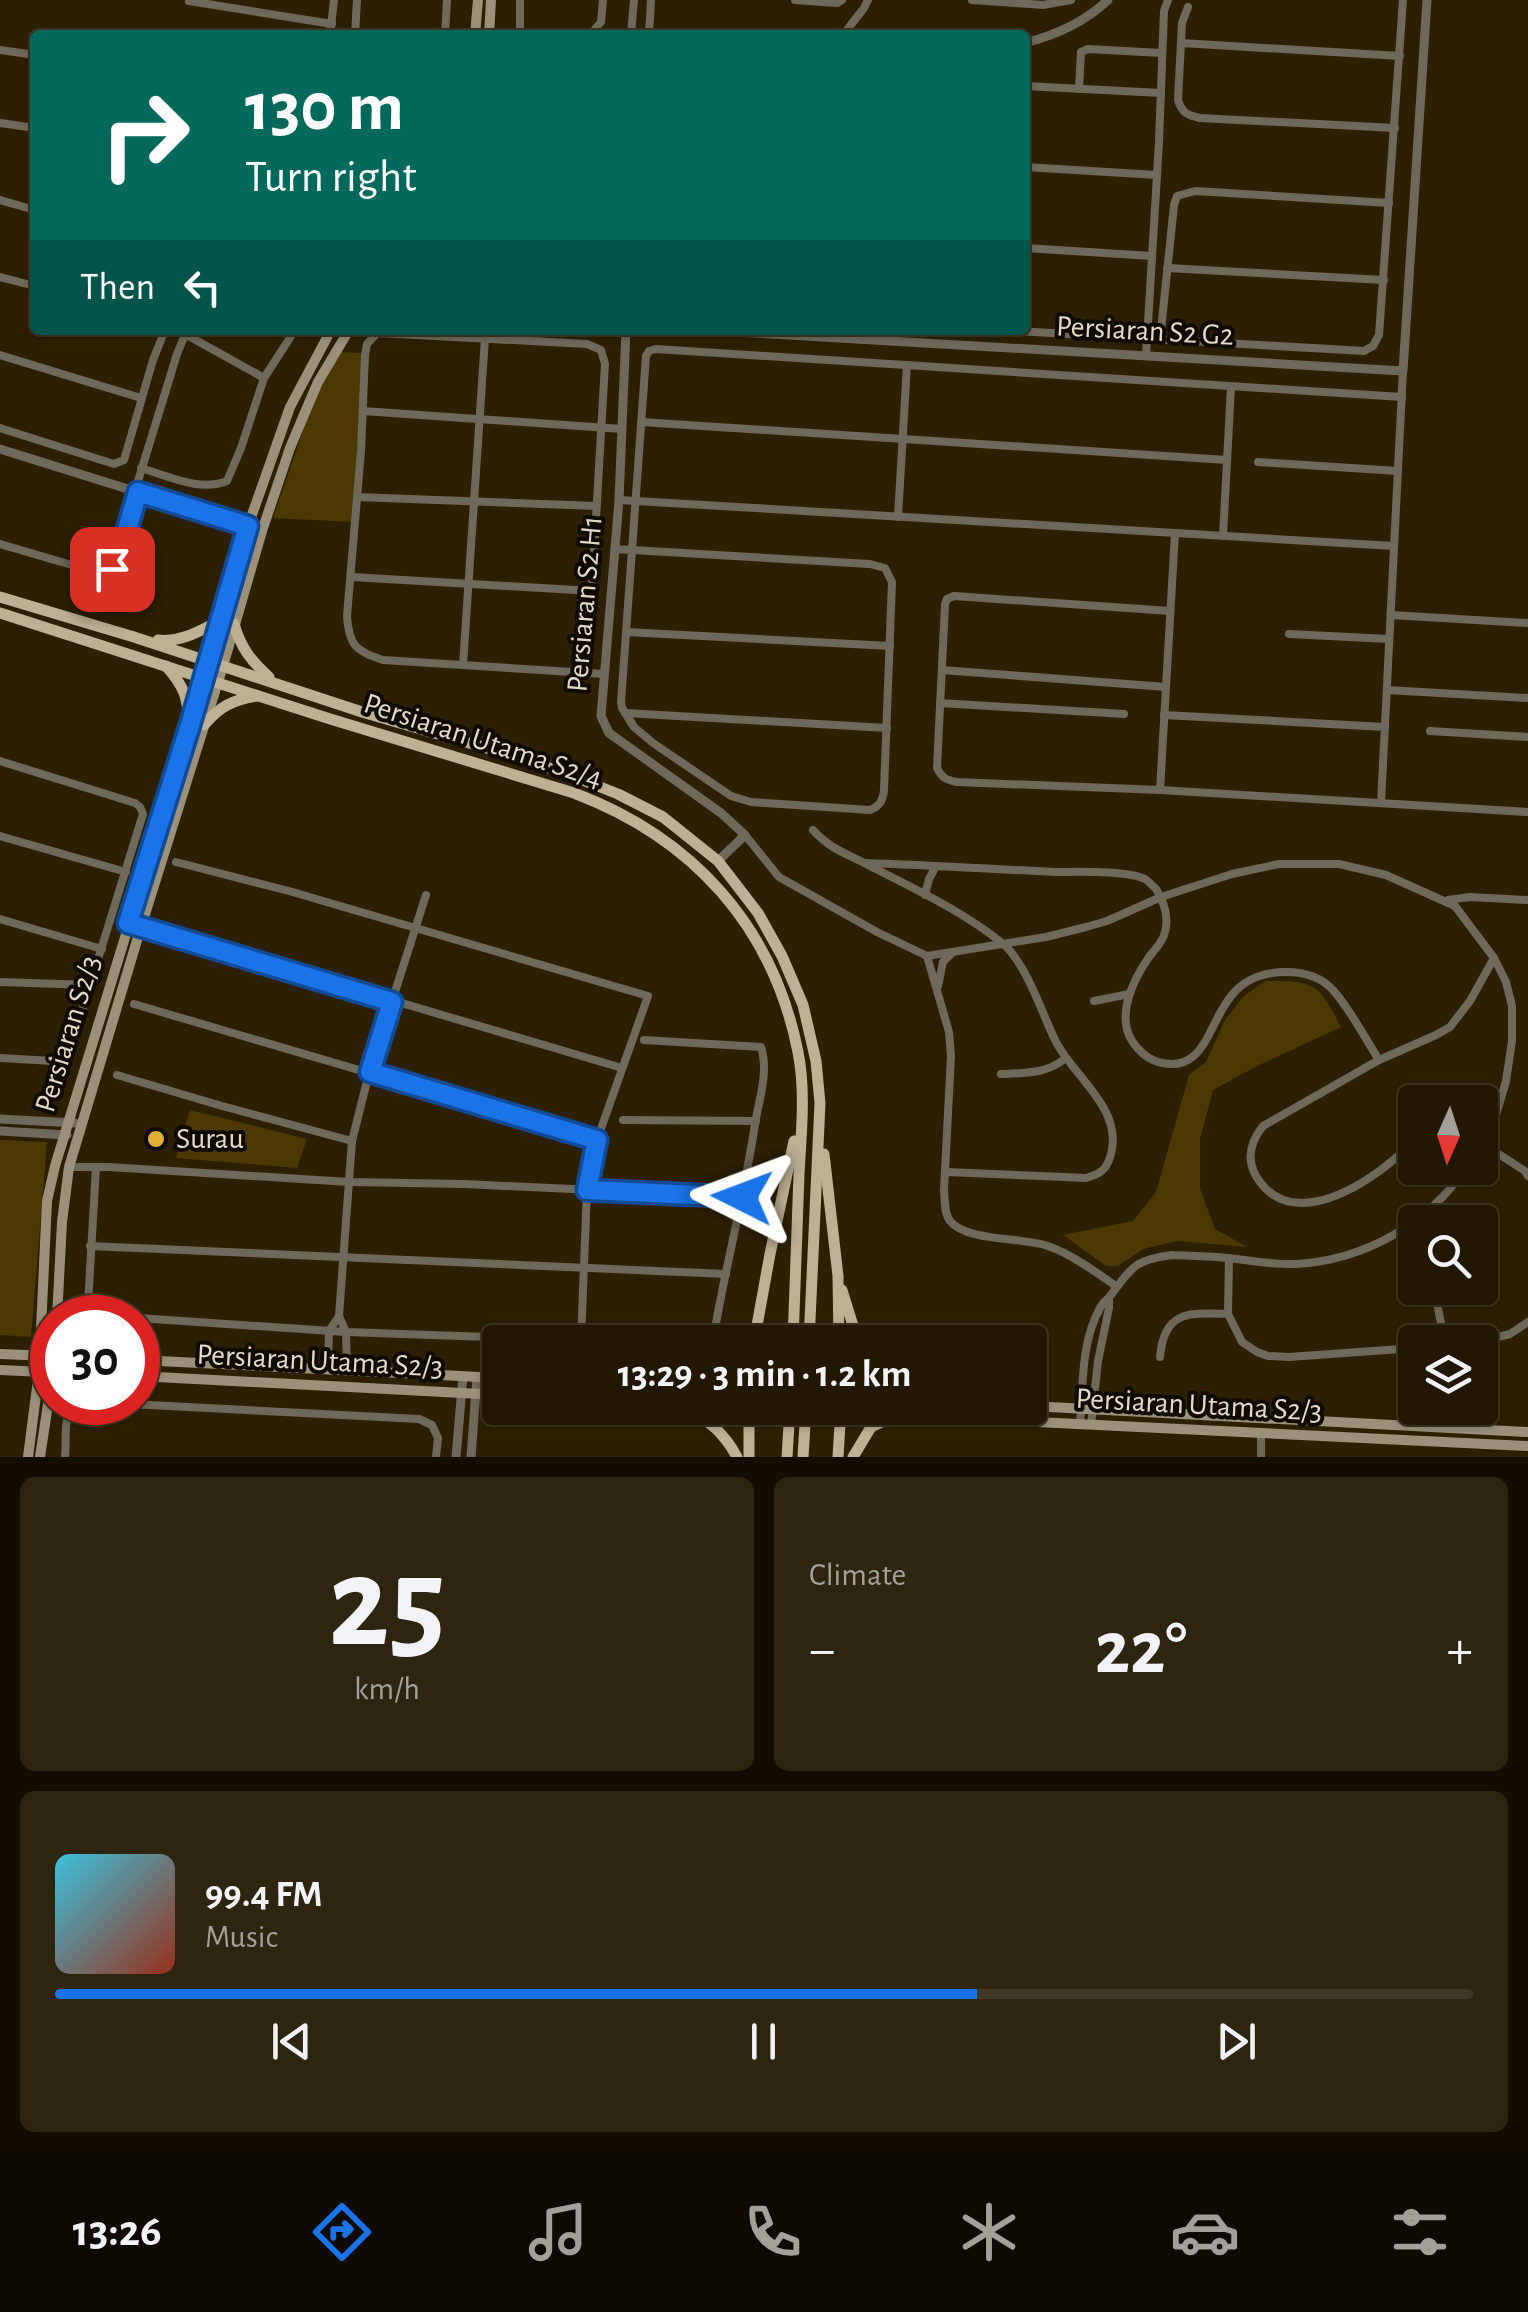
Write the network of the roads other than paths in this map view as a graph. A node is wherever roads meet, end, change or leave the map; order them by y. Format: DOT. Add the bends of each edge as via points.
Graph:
graph roads {
  1 [pos="334,0"];
  2 [pos="357,0"];
  3 [pos="447,0"];
  4 [pos="478,0"];
  5 [pos="492,0"];
  6 [pos="520,0"];
  7 [pos="602,0"];
  8 [pos="634,0"];
  9 [pos="651,0"];
  10 [pos="795,0"];
  11 [pos="868,0"];
  12 [pos="972,0"];
  13 [pos="1071,0"];
  14 [pos="1108,0"];
  15 [pos="1168,0"];
  16 [pos="1403,0"];
  17 [pos="1427,0"];
  18 [pos="188,1"];
  19 [pos="840,1"];
  20 [pos="1188,7"];
  21 [pos="332,24"];
  22 [pos="331,30"];
  23 [pos="355,30"];
  24 [pos="445,30"];
  25 [pos="475,30"];
  26 [pos="489,30"];
  27 [pos="520,30"];
  28 [pos="594,30"];
  29 [pos="631,30"];
  30 [pos="649,30"];
  31 [pos="847,30"];
  32 [pos="1030,41"];
  33 [pos="1181,43"];
  34 [pos="0,50"];
  35 [pos="1162,53"];
  36 [pos="30,54"];
  37 [pos="1400,56"];
  38 [pos="1030,86"];
  39 [pos="1079,89"];
  40 [pos="1161,94"];
  41 [pos="0,123"];
  42 [pos="30,127"];
  43 [pos="1395,128"];
  44 [pos="1030,167"];
  45 [pos="1157,176"];
  46 [pos="0,200"];
  47 [pos="1390,204"];
  48 [pos="30,209"];
  49 [pos="1030,248"];
  50 [pos="1152,256"];
  51 [pos="1167,268"];
  52 [pos="0,276"];
  53 [pos="1384,280"];
  54 [pos="30,285"];
  55 [pos="1030,332"];
  56 [pos="163,335"];
  57 [pos="185,335"];
  58 [pos="191,335"];
  59 [pos="292,335"];
  60 [pos="328,335"];
  61 [pos="346,335"];
  62 [pos="375,335"];
  63 [pos="420,335"];
  64 [pos="626,335"];
  65 [pos="818,335"];
  66 [pos="933,335"];
  67 [pos="484,338"];
  68 [pos="1148,339"];
  69 [pos="1160,340"];
  70 [pos="932,343"];
  71 [pos="0,354"];
  72 [pos="1146,356"];
  73 [pos="907,365"];
  74 [pos="1403,371"];
  75 [pos="264,378"];
  76 [pos="1231,387"];
  77 [pos="1402,393"];
  78 [pos="141,398"];
  79 [pos="363,411"];
  80 [pos="480,420"];
  81 [pos="641,422"];
  82 [pos="605,427"];
  83 [pos="0,428"];
  84 [pos="622,429"];
  85 [pos="902,439"];
  86 [pos="0,450"];
  87 [pos="1227,460"];
  88 [pos="1258,462"];
  89 [pos="141,468"];
  90 [pos="1398,472"];
  91 [pos="136,492"];
  92 [pos="357,496"];
  93 [pos="475,500"];
  94 [pos="618,500"];
  95 [pos="635,501"];
  96 [pos="596,506"];
  97 [pos="898,517"];
  98 [pos="248,526"];
  99 [pos="262,530"];
  100 [pos="1175,533"];
  101 [pos="1223,536"];
  102 [pos="0,544"];
  103 [pos="1394,546"];
  104 [pos="615,549"];
  105 [pos="632,550"];
  106 [pos="352,576"];
  107 [pos="469,583"];
  108 [pos="592,591"];
  109 [pos="0,598"];
  110 [pos="1170,610"];
  111 [pos="0,613"];
  112 [pos="1390,615"];
  113 [pos="221,620"];
  114 [pos="1528,623"];
  115 [pos="234,624"];
  116 [pos="626,632"];
  117 [pos="1288,634"];
  118 [pos="134,637"];
  119 [pos="1390,639"];
  120 [pos="890,646"];
  121 [pos="208,662"];
  122 [pos="462,665"];
  123 [pos="166,666"];
  124 [pos="223,666"];
  125 [pos="942,670"];
  126 [pos="587,673"];
  127 [pos="604,674"];
  128 [pos="204,678"];
  129 [pos="218,682"];
  130 [pos="275,682"];
  131 [pos="1166,686"];
  132 [pos="1387,690"];
  133 [pos="261,696"];
  134 [pos="1528,698"];
  135 [pos="940,703"];
  136 [pos="625,713"];
  137 [pos="1124,714"];
  138 [pos="1164,715"];
  139 [pos="204,724"];
  140 [pos="190,725"];
  141 [pos="1385,727"];
  142 [pos="886,728"];
  143 [pos="1430,731"];
  144 [pos="1528,737"];
  145 [pos="0,761"];
  146 [pos="1160,790"];
  147 [pos="1381,803"];
  148 [pos="1528,812"];
  149 [pos="813,830"];
  150 [pos="745,835"];
  151 [pos="0,836"];
  152 [pos="718,861"];
  153 [pos="176,862"];
  154 [pos="864,863"];
  155 [pos="936,866"];
  156 [pos="126,872"];
  157 [pos="924,894"];
  158 [pos="426,895"];
  159 [pos="1160,897"];
  160 [pos="1447,900"];
  161 [pos="1528,900"];
  162 [pos="0,918"];
  163 [pos="128,923"];
  164 [pos="141,927"];
  165 [pos="415,929"];
  166 [pos="1004,944"];
  167 [pos="102,949"];
  168 [pos="954,951"];
  169 [pos="927,956"];
  170 [pos="1494,958"];
  171 [pos="0,982"];
  172 [pos="91,985"];
  173 [pos="938,994"];
  174 [pos="1129,994"];
  175 [pos="1094,1001"];
  176 [pos="392,1002"];
  177 [pos="134,1004"];
  178 [pos="644,1040"];
  179 [pos="0,1058"];
  180 [pos="1066,1058"];
  181 [pos="1379,1060"];
  182 [pos="622,1068"];
  183 [pos="370,1072"];
  184 [pos="1001,1074"];
  185 [pos="118,1075"];
  186 [pos="802,1106"];
  187 [pos="1498,1108"];
  188 [pos="0,1119"];
  189 [pos="623,1120"];
  190 [pos="820,1120"];
  191 [pos="756,1122"];
  192 [pos="66,1129"];
  193 [pos="81,1130"];
  194 [pos="0,1131"];
  195 [pos="597,1140"];
  196 [pos="352,1141"];
  197 [pos="1398,1156"];
  198 [pos="1498,1156"];
  199 [pos="69,1167"];
  200 [pos="96,1168"];
  201 [pos="946,1172"];
  202 [pos="1528,1176"];
  203 [pos="349,1182"];
  204 [pos="1453,1185"];
  205 [pos="587,1190"];
  206 [pos="742,1197"];
  207 [pos="90,1246"];
  208 [pos="343,1258"];
  209 [pos="1229,1258"];
  210 [pos="584,1268"];
  211 [pos="726,1274"];
  212 [pos="838,1276"];
  213 [pos="1116,1286"];
  214 [pos="43,1295"];
  215 [pos="58,1295"];
  216 [pos="88,1295"];
  217 [pos="1110,1298"];
  218 [pos="1228,1314"];
  219 [pos="339,1316"];
  220 [pos="160,1319"];
  221 [pos="1528,1322"];
  222 [pos="582,1325"];
  223 [pos="715,1325"];
  224 [pos="756,1325"];
  225 [pos="793,1325"];
  226 [pos="811,1325"];
  227 [pos="839,1325"];
  228 [pos="853,1325"];
  229 [pos="329,1331"];
  230 [pos="346,1332"];
  231 [pos="482,1337"];
  232 [pos="1498,1337"];
  233 [pos="1398,1349"];
  234 [pos="0,1354"];
  235 [pos="30,1356"];
  236 [pos="1160,1357"];
  237 [pos="160,1361"];
  238 [pos="328,1369"];
  239 [pos="0,1370"];
  240 [pos="347,1370"];
  241 [pos="1084,1370"];
  242 [pos="15,1371"];
  243 [pos="30,1372"];
  244 [pos="1097,1372"];
  245 [pos="463,1376"];
  246 [pos="477,1376"];
  247 [pos="482,1376"];
  248 [pos="160,1377"];
  249 [pos="30,1389"];
  250 [pos="462,1393"];
  251 [pos="475,1394"];
  252 [pos="482,1394"];
  253 [pos="160,1406"];
  254 [pos="1047,1407"];
  255 [pos="1087,1408"];
  256 [pos="1047,1422"];
  257 [pos="1085,1424"];
  258 [pos="32,1425"];
  259 [pos="46,1425"];
  260 [pos="67,1425"];
  261 [pos="714,1425"];
  262 [pos="749,1425"];
  263 [pos="789,1425"];
  264 [pos="805,1425"];
  265 [pos="840,1425"];
  266 [pos="873,1425"];
  267 [pos="1528,1432"];
  268 [pos="1261,1433"];
  269 [pos="1528,1446"];
  270 [pos="28,1457"];
  271 [pos="40,1457"];
  272 [pos="66,1457"];
  273 [pos="436,1457"];
  274 [pos="456,1457"];
  275 [pos="470,1457"];
  276 [pos="738,1457"];
  277 [pos="749,1457"];
  278 [pos="788,1457"];
  279 [pos="803,1457"];
  280 [pos="838,1457"];
  281 [pos="853,1457"];
  282 [pos="1260,1457"];
  1 -- 21 [label="street"];
  2 -- 23 [label="street"];
  3 -- 24 [label="street"];
  4 -- 25 [label="main road"];
  5 -- 26 [label="main road"];
  6 -- 27 [label="street"];
  7 -- 28 [label="street"];
  8 -- 29 [label="street"];
  9 -- 30 [label="street"];
  10 -- 19 [label="street"];
  11 -- 31 [label="street"];
  12 -- 13 [label="street"];
  14 -- 32 [label="street" via="1068,28"];
  15 -- 35 [label="street"];
  16 -- 37 [label="street"];
  17 -- 74 [label="street"];
  18 -- 21 [label="street"];
  20 -- 33 [label="street"];
  21 -- 22 [label="street"];
  33 -- 37 [label="street"];
  33 -- 43 [label="street" via="1178,100 1188,115"];
  34 -- 36 [label="street"];
  35 -- 39 [label="street" via="1088,48 1081,52"];
  35 -- 40 [label="street"];
  37 -- 43 [label="street"];
  38 -- 39 [label="street"];
  39 -- 40 [label="street"];
  40 -- 45 [label="street"];
  41 -- 42 [label="street"];
  43 -- 47 [label="street"];
  44 -- 45 [label="street"];
  45 -- 50 [label="street"];
  46 -- 48 [label="street"];
  47 -- 51 [label="street" via="1184,192 1174,205"];
  47 -- 53 [label="street"];
  49 -- 50 [label="street"];
  50 -- 68 [label="street"];
  51 -- 53 [label="street"];
  51 -- 69 [label="street"];
  52 -- 54 [label="street"];
  53 -- 69 [label="street" via="1379,336 1364,350"];
  55 -- 68 [label="street"];
  56 -- 78 [label="street"];
  57 -- 89 [label="street"];
  58 -- 75 [label="street"];
  59 -- 75 [label="street"];
  60 -- 98 [label="main road, Persiaran S2/3" via="290,407"];
  61 -- 99 [label="main road" via="300,422"];
  62 -- 79 [label="street" via="364,355"];
  63 -- 67 [label="street"];
  64 -- 84 [label="street, Persiaran S2 H1"];
  65 -- 70 [label="street, Persiaran S2 G2"];
  66 -- 70 [label="street"];
  67 -- 80 [label="street"];
  67 -- 82 [label="street" via="601,350"];
  68 -- 69 [label="street"];
  68 -- 72 [label="street"];
  70 -- 72 [label="street, Persiaran S2 G2"];
  71 -- 78 [label="street"];
  72 -- 74 [label="street, Persiaran S2 G2"];
  73 -- 76 [label="street"];
  73 -- 81 [label="street" via="656,349 646,356"];
  73 -- 85 [label="street"];
  74 -- 77 [label="street"];
  75 -- 89 [label="street" via="227,480 199,485"];
  76 -- 77 [label="street"];
  76 -- 87 [label="street"];
  77 -- 90 [label="street"];
  78 -- 83 [label="street" via="120,463"];
  79 -- 80 [label="street"];
  79 -- 92 [label="street"];
  80 -- 82 [label="street"];
  80 -- 93 [label="street"];
  81 -- 85 [label="street"];
  81 -- 95 [label="street"];
  82 -- 84 [label="street"];
  82 -- 96 [label="street"];
  84 -- 94 [label="street, Persiaran S2 H1"];
  85 -- 87 [label="street"];
  85 -- 97 [label="street"];
  86 -- 91 [label="street"];
  87 -- 101 [label="street"];
  88 -- 90 [label="street"];
  89 -- 91 [label="street"];
  90 -- 103 [label="street"];
  91 -- 98 [label="street"];
  91 -- 102 [label="street" via="117,564 108,571"];
  92 -- 93 [label="street"];
  92 -- 106 [label="street"];
  93 -- 96 [label="street"];
  93 -- 107 [label="street"];
  94 -- 95 [label="street"];
  94 -- 104 [label="street, Persiaran S2 H1"];
  95 -- 97 [label="street"];
  95 -- 105 [label="street"];
  96 -- 108 [label="street"];
  97 -- 100 [label="street"];
  98 -- 99 [label="street"];
  98 -- 113 [label="main road, Persiaran S2/3"];
  99 -- 115 [label="main road"];
  100 -- 101 [label="street"];
  100 -- 110 [label="street"];
  101 -- 103 [label="street"];
  103 -- 112 [label="street"];
  104 -- 105 [label="street"];
  104 -- 127 [label="street, Persiaran S2 H1"];
  105 -- 116 [label="street"];
  105 -- 120 [label="street" via="885,568 892,582"];
  106 -- 107 [label="street"];
  106 -- 122 [label="street" via="348,638 362,653"];
  107 -- 108 [label="street"];
  107 -- 122 [label="street"];
  108 -- 126 [label="street"];
  109 -- 118 [label="main road"];
  110 -- 125 [label="street" via="954,596 945,604"];
  110 -- 131 [label="street"];
  111 -- 123 [label="main road, Persiaran Utama S2/4"];
  112 -- 114 [label="street"];
  112 -- 119 [label="street"];
  113 -- 118 [label="main road" via="170,642"];
  113 -- 121 [label="main road, Persiaran S2/3"];
  115 -- 124 [label="main road"];
  115 -- 130 [label="main road" via="246,654"];
  116 -- 120 [label="street"];
  116 -- 136 [label="street"];
  117 -- 119 [label="street"];
  118 -- 121 [label="main road"];
  119 -- 132 [label="street"];
  120 -- 142 [label="street"];
  121 -- 124 [label="main road"];
  121 -- 128 [label="main road, Persiaran S2/3"];
  122 -- 126 [label="street"];
  123 -- 128 [label="main road, Persiaran Utama S2/4"];
  123 -- 140 [label="main road" via="182,683"];
  124 -- 129 [label="main road"];
  124 -- 130 [label="main road"];
  125 -- 131 [label="street"];
  125 -- 135 [label="street"];
  126 -- 127 [label="street"];
  127 -- 150 [label="street, Persiaran S2 H1" via="601,716 609,733"];
  128 -- 129 [label="main road, Persiaran Utama S2/4"];
  128 -- 140 [label="main road, Persiaran S2/3"];
  129 -- 133 [label="main road, Persiaran Utama S2/4"];
  129 -- 139 [label="main road"];
  130 -- 152 [label="main road" via="605,789 662,817"];
  131 -- 138 [label="street"];
  132 -- 134 [label="street"];
  132 -- 141 [label="street"];
  133 -- 139 [label="main road" via="236,699"];
  133 -- 186 [label="main road, Persiaran Utama S2/4" via="574,793 670,842 726,896 768,964 798,1053"];
  135 -- 137 [label="street"];
  135 -- 146 [label="street" via="938,768 947,780"];
  136 -- 142 [label="street"];
  136 -- 142 [label="street" via="653,743 731,796 852,810 870,810 883,799"];
  138 -- 141 [label="street"];
  138 -- 146 [label="street"];
  139 -- 164 [label="main road"];
  140 -- 163 [label="main road, Persiaran S2/3"];
  141 -- 147 [label="street"];
  143 -- 144 [label="street"];
  145 -- 156 [label="street" via="140,807"];
  146 -- 147 [label="street"];
  147 -- 148 [label="street"];
  149 -- 154 [label="street"];
  150 -- 152 [label="street"];
  150 -- 169 [label="street" via="780,877"];
  151 -- 156 [label="street"];
  152 -- 190 [label="main road" via="758,913 793,980 813,1046"];
  153 -- 165 [label="street"];
  154 -- 155 [label="street"];
  154 -- 157 [label="street"];
  155 -- 157 [label="street"];
  155 -- 159 [label="street" via="1132,876"];
  156 -- 167 [label="street"];
  157 -- 166 [label="street"];
  158 -- 165 [label="street"];
  159 -- 160 [label="street" via="1232,874 1310,862 1386,874"];
  159 -- 166 [label="street" via="1107,921"];
  159 -- 174 [label="street" via="1167,928"];
  160 -- 161 [label="street"];
  160 -- 170 [label="street"];
  162 -- 167 [label="street"];
  163 -- 164 [label="street"];
  163 -- 192 [label="main road, Persiaran S2/3"];
  164 -- 176 [label="street"];
  164 -- 193 [label="main road"];
  165 -- 176 [label="street"];
  165 -- 182 [label="street" via="648,996"];
  166 -- 168 [label="street"];
  166 -- 180 [label="street"];
  167 -- 172 [label="street"];
  168 -- 169 [label="street"];
  168 -- 173 [label="street" via="943,962"];
  169 -- 173 [label="street"];
  170 -- 181 [label="street" via="1450,1027"];
  170 -- 187 [label="street" via="1512,1006"];
  171 -- 172 [label="street"];
  172 -- 179 [label="street" via="68,1056"];
  173 -- 201 [label="street" via="950,1056"];
  174 -- 175 [label="street"];
  174 -- 181 [label="street" via="1127,1031 1133,1042 1156,1062 1182,1063 1202,1048 1243,984 1301,972 1333,990"];
  176 -- 182 [label="street"];
  176 -- 183 [label="street"];
  177 -- 183 [label="street"];
  178 -- 191 [label="street" via="761,1047"];
  180 -- 184 [label="street" via="1037,1073"];
  180 -- 201 [label="street" via="1110,1122 1113,1147 1100,1174"];
  181 -- 197 [label="street" via="1263,1126 1251,1146 1251,1162 1276,1198 1292,1204 1352,1189"];
  182 -- 195 [label="street"];
  183 -- 195 [label="street"];
  183 -- 196 [label="street"];
  185 -- 196 [label="street"];
  186 -- 224 [label="main road"];
  186 -- 225 [label="main road, Persiaran Utama S2/4"];
  188 -- 192 [label="street"];
  189 -- 191 [label="street"];
  190 -- 212 [label="main road"];
  190 -- 226 [label="main road"];
  191 -- 206 [label="street"];
  192 -- 193 [label="street"];
  192 -- 194 [label="street"];
  192 -- 214 [label="main road, Persiaran S2/3" via="48,1202"];
  193 -- 199 [label="main road"];
  195 -- 205 [label="street"];
  196 -- 203 [label="street"];
  198 -- 202 [label="street"];
  199 -- 200 [label="street"];
  199 -- 215 [label="main road"];
  200 -- 203 [label="street"];
  200 -- 207 [label="street"];
  201 -- 213 [label="street" via="950,1222 966,1232 1045,1244"];
  203 -- 205 [label="street"];
  203 -- 208 [label="street"];
  204 -- 209 [label="street" via="1416,1221 1367,1248 1294,1264"];
  205 -- 206 [label="street"];
  205 -- 210 [label="street"];
  206 -- 211 [label="street"];
  207 -- 208 [label="street"];
  207 -- 216 [label="street"];
  208 -- 210 [label="street"];
  208 -- 219 [label="street"];
  209 -- 213 [label="street" via="1154,1257 1135,1265"];
  209 -- 218 [label="street"];
  210 -- 211 [label="street"];
  210 -- 222 [label="street"];
  211 -- 223 [label="street"];
  212 -- 227 [label="main road"];
  212 -- 228 [label="main road"];
  213 -- 217 [label="street"];
  217 -- 241 [label="street" via="1091,1331"];
  217 -- 244 [label="street"];
  218 -- 233 [label="street" via="1242,1342 1268,1356"];
  218 -- 236 [label="street" via="1177,1318 1165,1331"];
  219 -- 229 [label="street"];
  219 -- 230 [label="street"];
  220 -- 229 [label="street"];
  221 -- 232 [label="street"];
  229 -- 230 [label="street"];
  229 -- 238 [label="street"];
  230 -- 231 [label="street"];
  230 -- 240 [label="street"];
  234 -- 235 [label="main road"];
  237 -- 238 [label="main road, Persiaran Utama S2/3"];
  238 -- 240 [label="main road, Persiaran Utama S2/3"];
  239 -- 242 [label="main road"];
  240 -- 245 [label="main road, Persiaran Utama S2/3"];
  241 -- 244 [label="street"];
  241 -- 255 [label="street"];
  242 -- 243 [label="main road"];
  242 -- 249 [label="main road"];
  244 -- 255 [label="street"];
  245 -- 246 [label="main road, Persiaran Utama S2/3"];
  245 -- 250 [label="street"];
  246 -- 247 [label="main road, Persiaran Utama S2/3"];
  246 -- 251 [label="street"];
  248 -- 250 [label="main road, Persiaran Utama S2/3"];
  250 -- 251 [label="main road, Persiaran Utama S2/3"];
  250 -- 274 [label="street"];
  251 -- 252 [label="main road, Persiaran Utama S2/3"];
  251 -- 275 [label="street"];
  253 -- 273 [label="street" via="419,1419 438,1438"];
  254 -- 255 [label="main road, Persiaran Utama S2/3"];
  255 -- 257 [label="street"];
  255 -- 267 [label="main road, Persiaran Utama S2/3"];
  256 -- 257 [label="main road, Persiaran Utama S2/3"];
  257 -- 268 [label="main road, Persiaran Utama S2/3"];
  258 -- 270 [label="main road, Persiaran S2/3"];
  259 -- 271 [label="main road"];
  260 -- 272 [label="street"];
  261 -- 276 [label="main road"];
  262 -- 277 [label="main road"];
  263 -- 278 [label="main road"];
  264 -- 279 [label="main road"];
  265 -- 280 [label="main road"];
  266 -- 281 [label="main road"];
  268 -- 269 [label="main road, Persiaran Utama S2/3"];
  268 -- 282 [label="street"];
}
